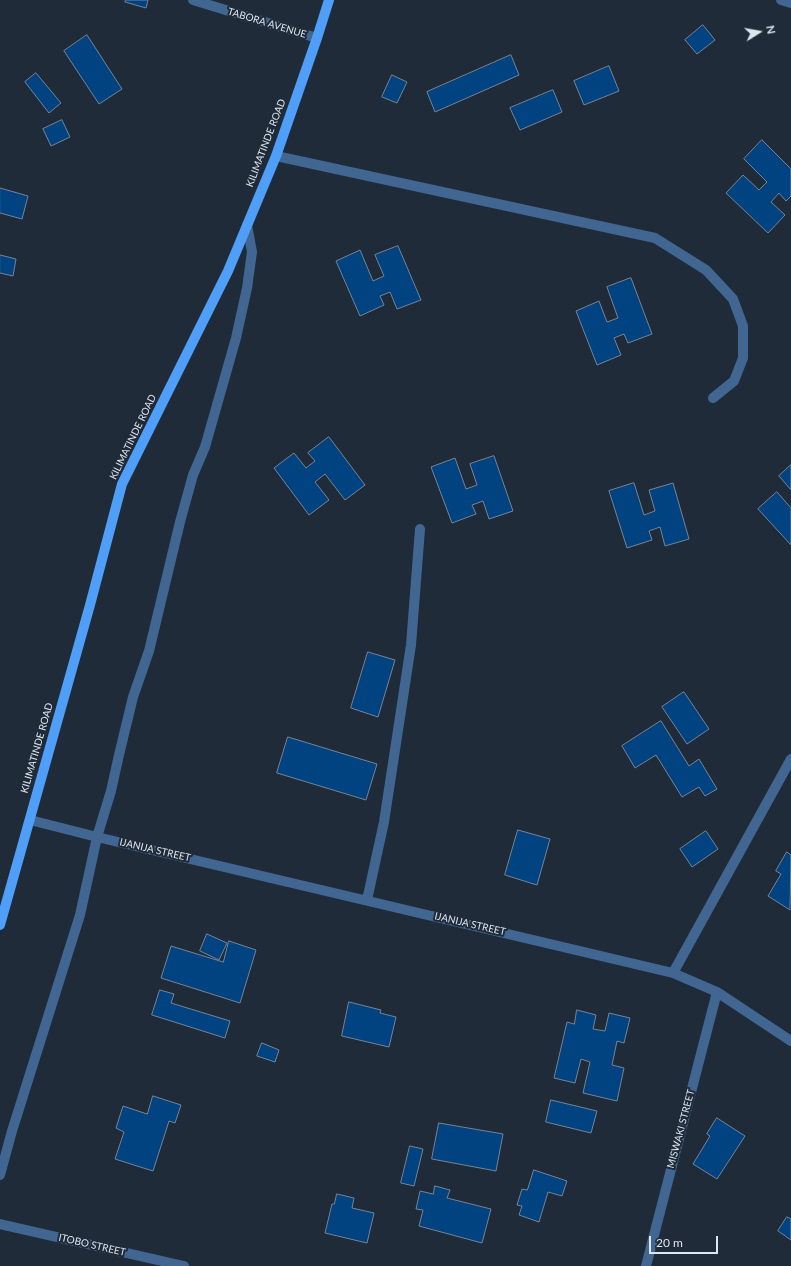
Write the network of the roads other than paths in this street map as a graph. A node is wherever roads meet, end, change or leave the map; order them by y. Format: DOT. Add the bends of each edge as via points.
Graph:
graph roads {
  1 [pos="193,0"];
  2 [pos="329,0"];
  3 [pos="781,0"];
  4 [pos="791,3"];
  5 [pos="317,38"];
  6 [pos="276,156"];
  7 [pos="247,225"];
  8 [pos="713,398"];
  9 [pos="420,529"];
  10 [pos="791,759"];
  11 [pos="30,820"];
  12 [pos="97,837"];
  13 [pos="366,900"];
  14 [pos="0,925"];
  15 [pos="673,973"];
  16 [pos="717,992"];
  17 [pos="791,1041"];
  18 [pos="0,1174"];
  19 [pos="0,1224"];
  20 [pos="184,1266"];
  21 [pos="646,1266"];
  1 -- 5 [label="street, TABORA AVENUE"];
  2 -- 5 [label="main road, KILIMATINDE ROAD"];
  3 -- 4 [label="street"];
  5 -- 6 [label="main road, KILIMATINDE ROAD"];
  6 -- 7 [label="main road, KILIMATINDE ROAD"];
  6 -- 8 [label="street" via="655,238 706,270 733,299 743,326 743,358 734,381"];
  7 -- 11 [label="main road, KILIMATINDE ROAD" via="228,271 122,484"];
  7 -- 12 [label="street" via="252,252 236,338 205,447 193,475 149,651 133,697 111,791"];
  9 -- 13 [label="street" via="411,645 384,822"];
  10 -- 15 [label="street"];
  11 -- 12 [label="street, IJANIJA STREET"];
  11 -- 14 [label="main road, KILIMATINDE ROAD"];
  12 -- 13 [label="street, IJANIJA STREET"];
  12 -- 18 [label="street" via="80,916"];
  13 -- 15 [label="street, IJANIJA STREET"];
  15 -- 16 [label="street, IJANIJA STREET"];
  16 -- 17 [label="street, IJANIJA STREET"];
  16 -- 21 [label="street, MISWAKI STREET"];
  19 -- 20 [label="street, ITOBO STREET"];
}
